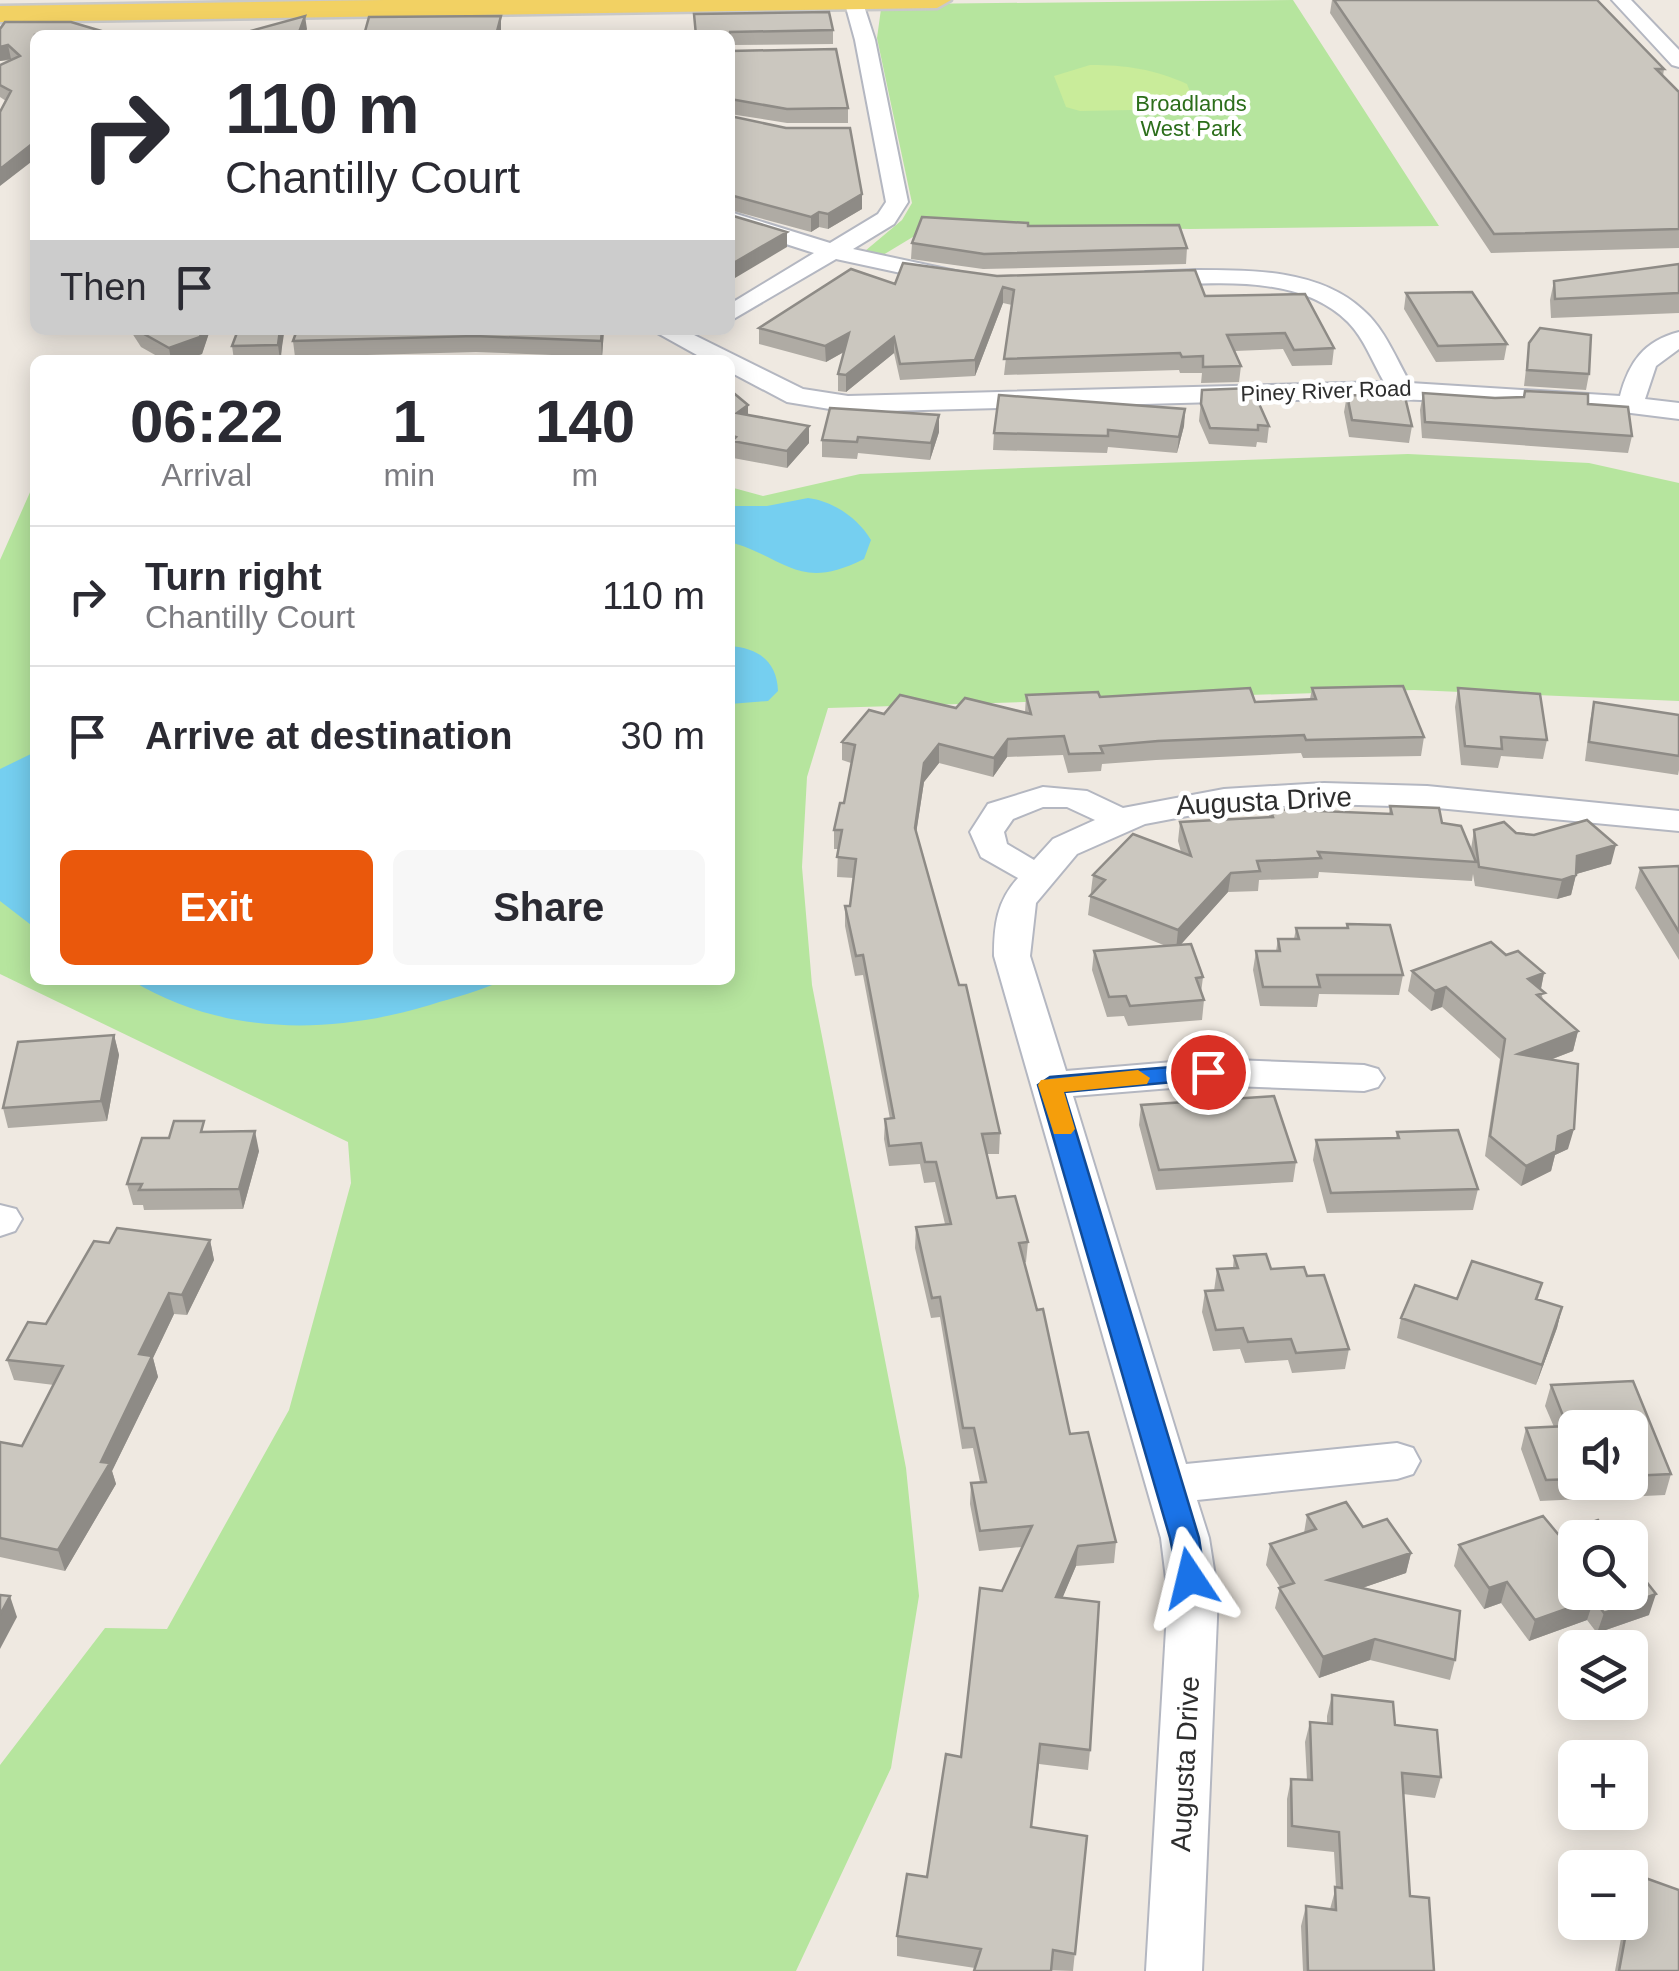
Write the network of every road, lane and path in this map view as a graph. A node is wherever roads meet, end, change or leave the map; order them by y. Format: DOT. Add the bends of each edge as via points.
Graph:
graph roads {
  1 [pos="196,0"];
  2 [pos="873,0"];
  3 [pos="937,0"];
  4 [pos="1621,0"];
  5 [pos="854,1"];
  6 [pos="0,3"];
  7 [pos="150,6"];
  8 [pos="109,7"];
  9 [pos="0,14"];
  10 [pos="867,46"];
  11 [pos="842,53"];
  12 [pos="1675,53"];
  13 [pos="735,221"];
  14 [pos="834,252"];
  15 [pos="982,280"];
  16 [pos="1116,280"];
  17 [pos="735,311"];
  18 [pos="685,335"];
  19 [pos="1679,340"];
  20 [pos="718,355"];
  21 [pos="735,365"];
  22 [pos="1400,388"];
  23 [pos="1631,403"];
  24 [pos="1679,410"];
  25 [pos="1118,819"];
  26 [pos="1679,821"];
  27 [pos="1036,874"];
  28 [pos="1364,1078"];
  29 [pos="1050,1085"];
  30 [pos="1397,1461"];
  31 [pos="1169,1484"];
  32 [pos="1174,1971"];
  1 -- 7 [label="main road"];
  2 -- 3 [label="main road"];
  2 -- 5 [label="main road"];
  2 -- 10 [label="street"];
  4 -- 12 [label="street"];
  5 -- 7 [label="main road"];
  5 -- 10 [label="street"];
  6 -- 8 [label="main road"];
  7 -- 8 [label="main road"];
  8 -- 9 [label="main road"];
  10 -- 11 [label="street"];
  10 -- 14 [label="street" via="874,132 897,202 894,211"];
  13 -- 14 [label="street"];
  14 -- 15 [label="street"];
  14 -- 17 [label="street"];
  16 -- 22 [label="street" via="1240,277 1315,288 1356,316"];
  18 -- 20 [label="street, Piney River Road"];
  19 -- 23 [label="street" via="1640,364"];
  21 -- 22 [label="street, Piney River Road" via="796,396 848,404"];
  22 -- 23 [label="street, Piney River Road"];
  23 -- 24 [label="street, Piney River Road"];
  25 -- 26 [label="street, Augusta Drive" via="1190,802 1368,794"];
  25 -- 27 [label="street, Augusta Drive" via="1070,844"];
  25 -- 27 [label="street" via="1068,797 1006,808 993,819 990,845"];
  27 -- 29 [label="street, Augusta Drive" via="1012,922 1012,956"];
  28 -- 29 [label="street" via="1208,1072"];
  29 -- 31 [label="street, Augusta Drive"];
  30 -- 31 [label="street"];
  31 -- 32 [label="street, Augusta Drive" via="1193,1595"];
}
